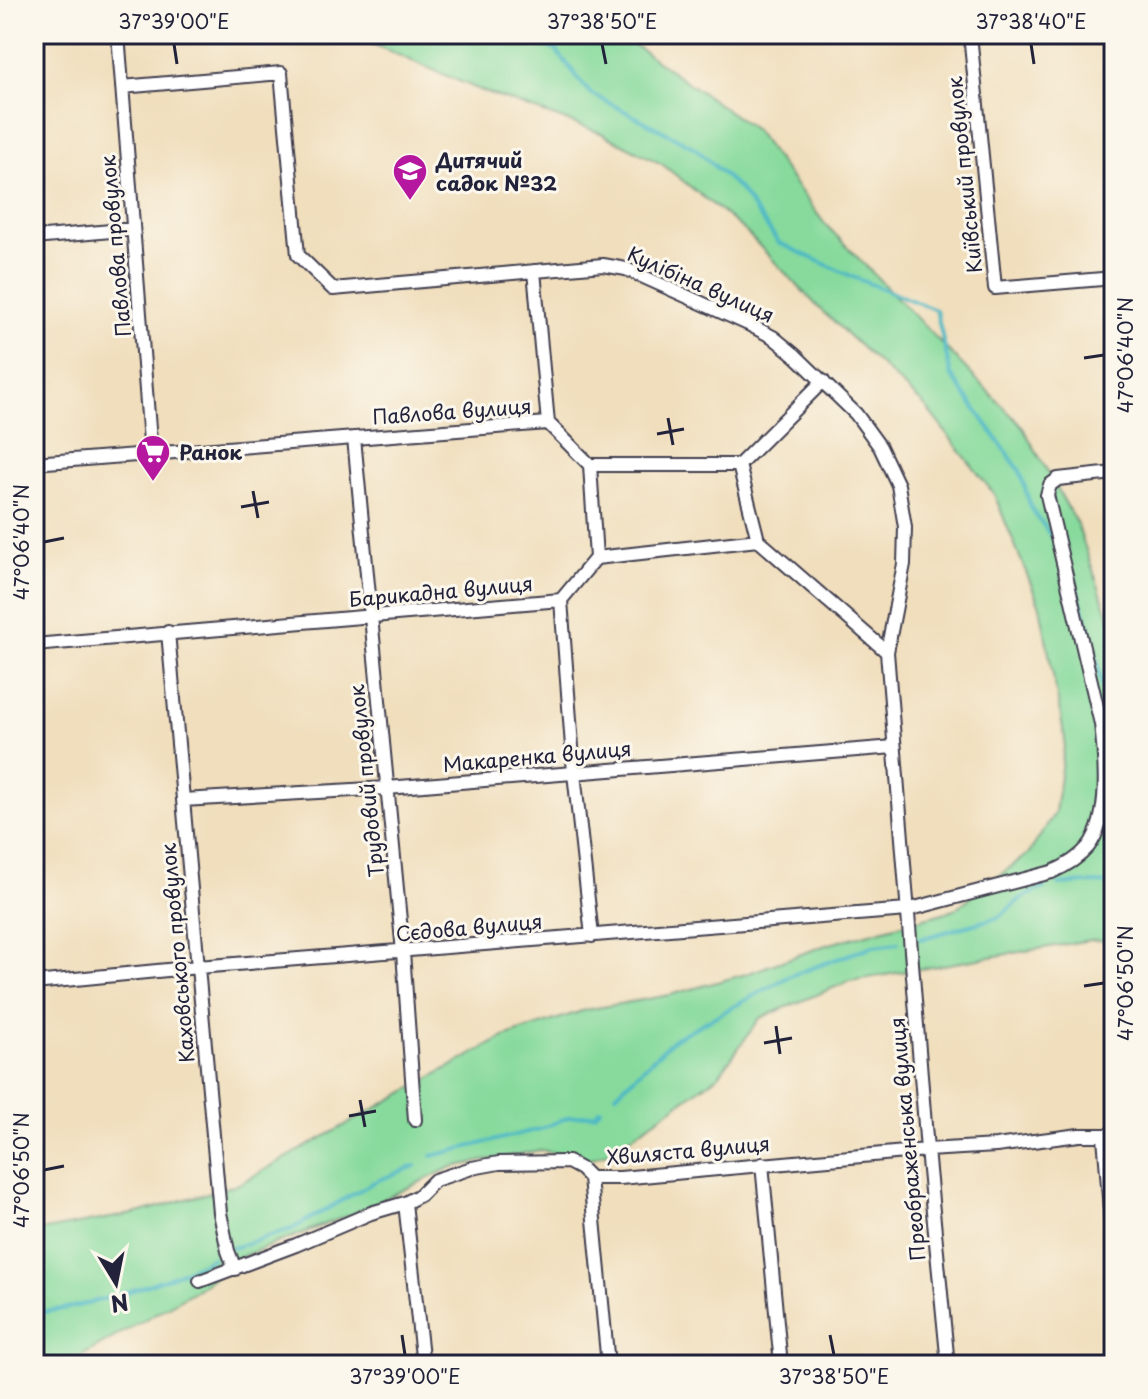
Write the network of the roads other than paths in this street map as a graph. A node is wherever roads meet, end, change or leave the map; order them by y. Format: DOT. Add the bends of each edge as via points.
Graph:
graph roads {
  1 [pos="118,34"];
  2 [pos="970,34"];
  3 [pos="122,87"];
  4 [pos="133,229"];
  5 [pos="34,238"];
  6 [pos="534,271"];
  7 [pos="1114,278"];
  8 [pos="823,381"];
  9 [pos="548,423"];
  10 [pos="354,438"];
  11 [pos="151,454"];
  12 [pos="34,463"];
  13 [pos="590,465"];
  14 [pos="739,465"];
  15 [pos="1114,473"];
  16 [pos="758,540"];
  17 [pos="596,558"];
  18 [pos="561,600"];
  19 [pos="370,617"];
  20 [pos="168,632"];
  21 [pos="34,645"];
  22 [pos="887,652"];
  23 [pos="894,747"];
  24 [pos="574,773"];
  25 [pos="387,788"];
  26 [pos="183,800"];
  27 [pos="907,910"];
  28 [pos="592,936"];
  29 [pos="403,952"];
  30 [pos="198,967"];
  31 [pos="34,983"];
  32 [pos="415,1120"];
  33 [pos="1109,1136"];
  34 [pos="927,1150"];
  35 [pos="762,1164"];
  36 [pos="590,1178"];
  37 [pos="405,1203"];
  38 [pos="1114,1260"];
  39 [pos="235,1269"];
  40 [pos="200,1281"];
  41 [pos="423,1365"];
  42 [pos="608,1365"];
  43 [pos="781,1365"];
  44 [pos="948,1365"];
  1 -- 3 [label="street, Павлова провулок"];
  2 -- 7 [label="street, Київський провулок" via="995,288"];
  3 -- 4 [label="street, Павлова провулок"];
  3 -- 6 [label="street, Кулібіна вулиця" via="281,73 298,255 333,289"];
  4 -- 5 [label="street"];
  4 -- 11 [label="street, Павлова провулок"];
  6 -- 8 [label="street, Кулібіна вулиця" via="603,265 626,269 773,337"];
  6 -- 9 [label="street"];
  8 -- 14 [label="street"];
  8 -- 22 [label="street, Кулібіна вулиця" via="880,447 898,485 904,564"];
  9 -- 10 [label="street, Павлова вулиця"];
  9 -- 13 [label="street, Павлова вулиця"];
  10 -- 11 [label="street, Павлова вулиця"];
  10 -- 19 [label="street, Трудовий провулок"];
  11 -- 12 [label="street, Павлова вулиця"];
  13 -- 14 [label="street"];
  13 -- 17 [label="street"];
  14 -- 16 [label="street"];
  15 -- 27 [label="street, Сєдова вулиця" via="1058,479 1047,495 1101,724 1105,758 1099,826 1073,862 1052,872"];
  16 -- 17 [label="street"];
  16 -- 22 [label="street"];
  17 -- 18 [label="street, Барикадна вулиця"];
  18 -- 19 [label="street, Барикадна вулиця"];
  18 -- 24 [label="street"];
  19 -- 20 [label="street, Барикадна вулиця"];
  19 -- 25 [label="street, Трудовий провулок"];
  20 -- 21 [label="street, Барикадна вулиця"];
  20 -- 26 [label="street, Каховського провулок"];
  22 -- 23 [label="street, Кулібіна вулиця"];
  23 -- 24 [label="street, Макаренка вулиця"];
  23 -- 27 [label="street, Кулібіна вулиця"];
  24 -- 25 [label="street, Макаренка вулиця"];
  24 -- 28 [label="street"];
  25 -- 26 [label="street, Макаренка вулиця"];
  25 -- 29 [label="street, Трудовий провулок"];
  26 -- 30 [label="street, Каховського провулок"];
  27 -- 28 [label="street, Сєдова вулиця"];
  27 -- 34 [label="street, Преображенська вулиця"];
  28 -- 29 [label="street, Сєдова вулиця"];
  29 -- 30 [label="street, Сєдова вулиця"];
  29 -- 32 [label="street, Трудовий провулок"];
  30 -- 31 [label="street, Сєдова вулиця"];
  30 -- 39 [label="street, Каховського провулок" via="220,1213"];
  33 -- 34 [label="street, Хвиляста вулиця"];
  33 -- 38 [label="street"];
  34 -- 35 [label="street, Хвиляста вулиця"];
  34 -- 44 [label="street, Преображенська вулиця"];
  35 -- 36 [label="street, Хвиляста вулиця"];
  35 -- 43 [label="street"];
  36 -- 37 [label="street, Хвиляста вулиця" via="568,1162 499,1163 435,1180"];
  36 -- 42 [label="street"];
  37 -- 39 [label="street, Хвиляста вулиця"];
  37 -- 41 [label="street"];
  39 -- 40 [label="street, Хвиляста вулиця"];
}
